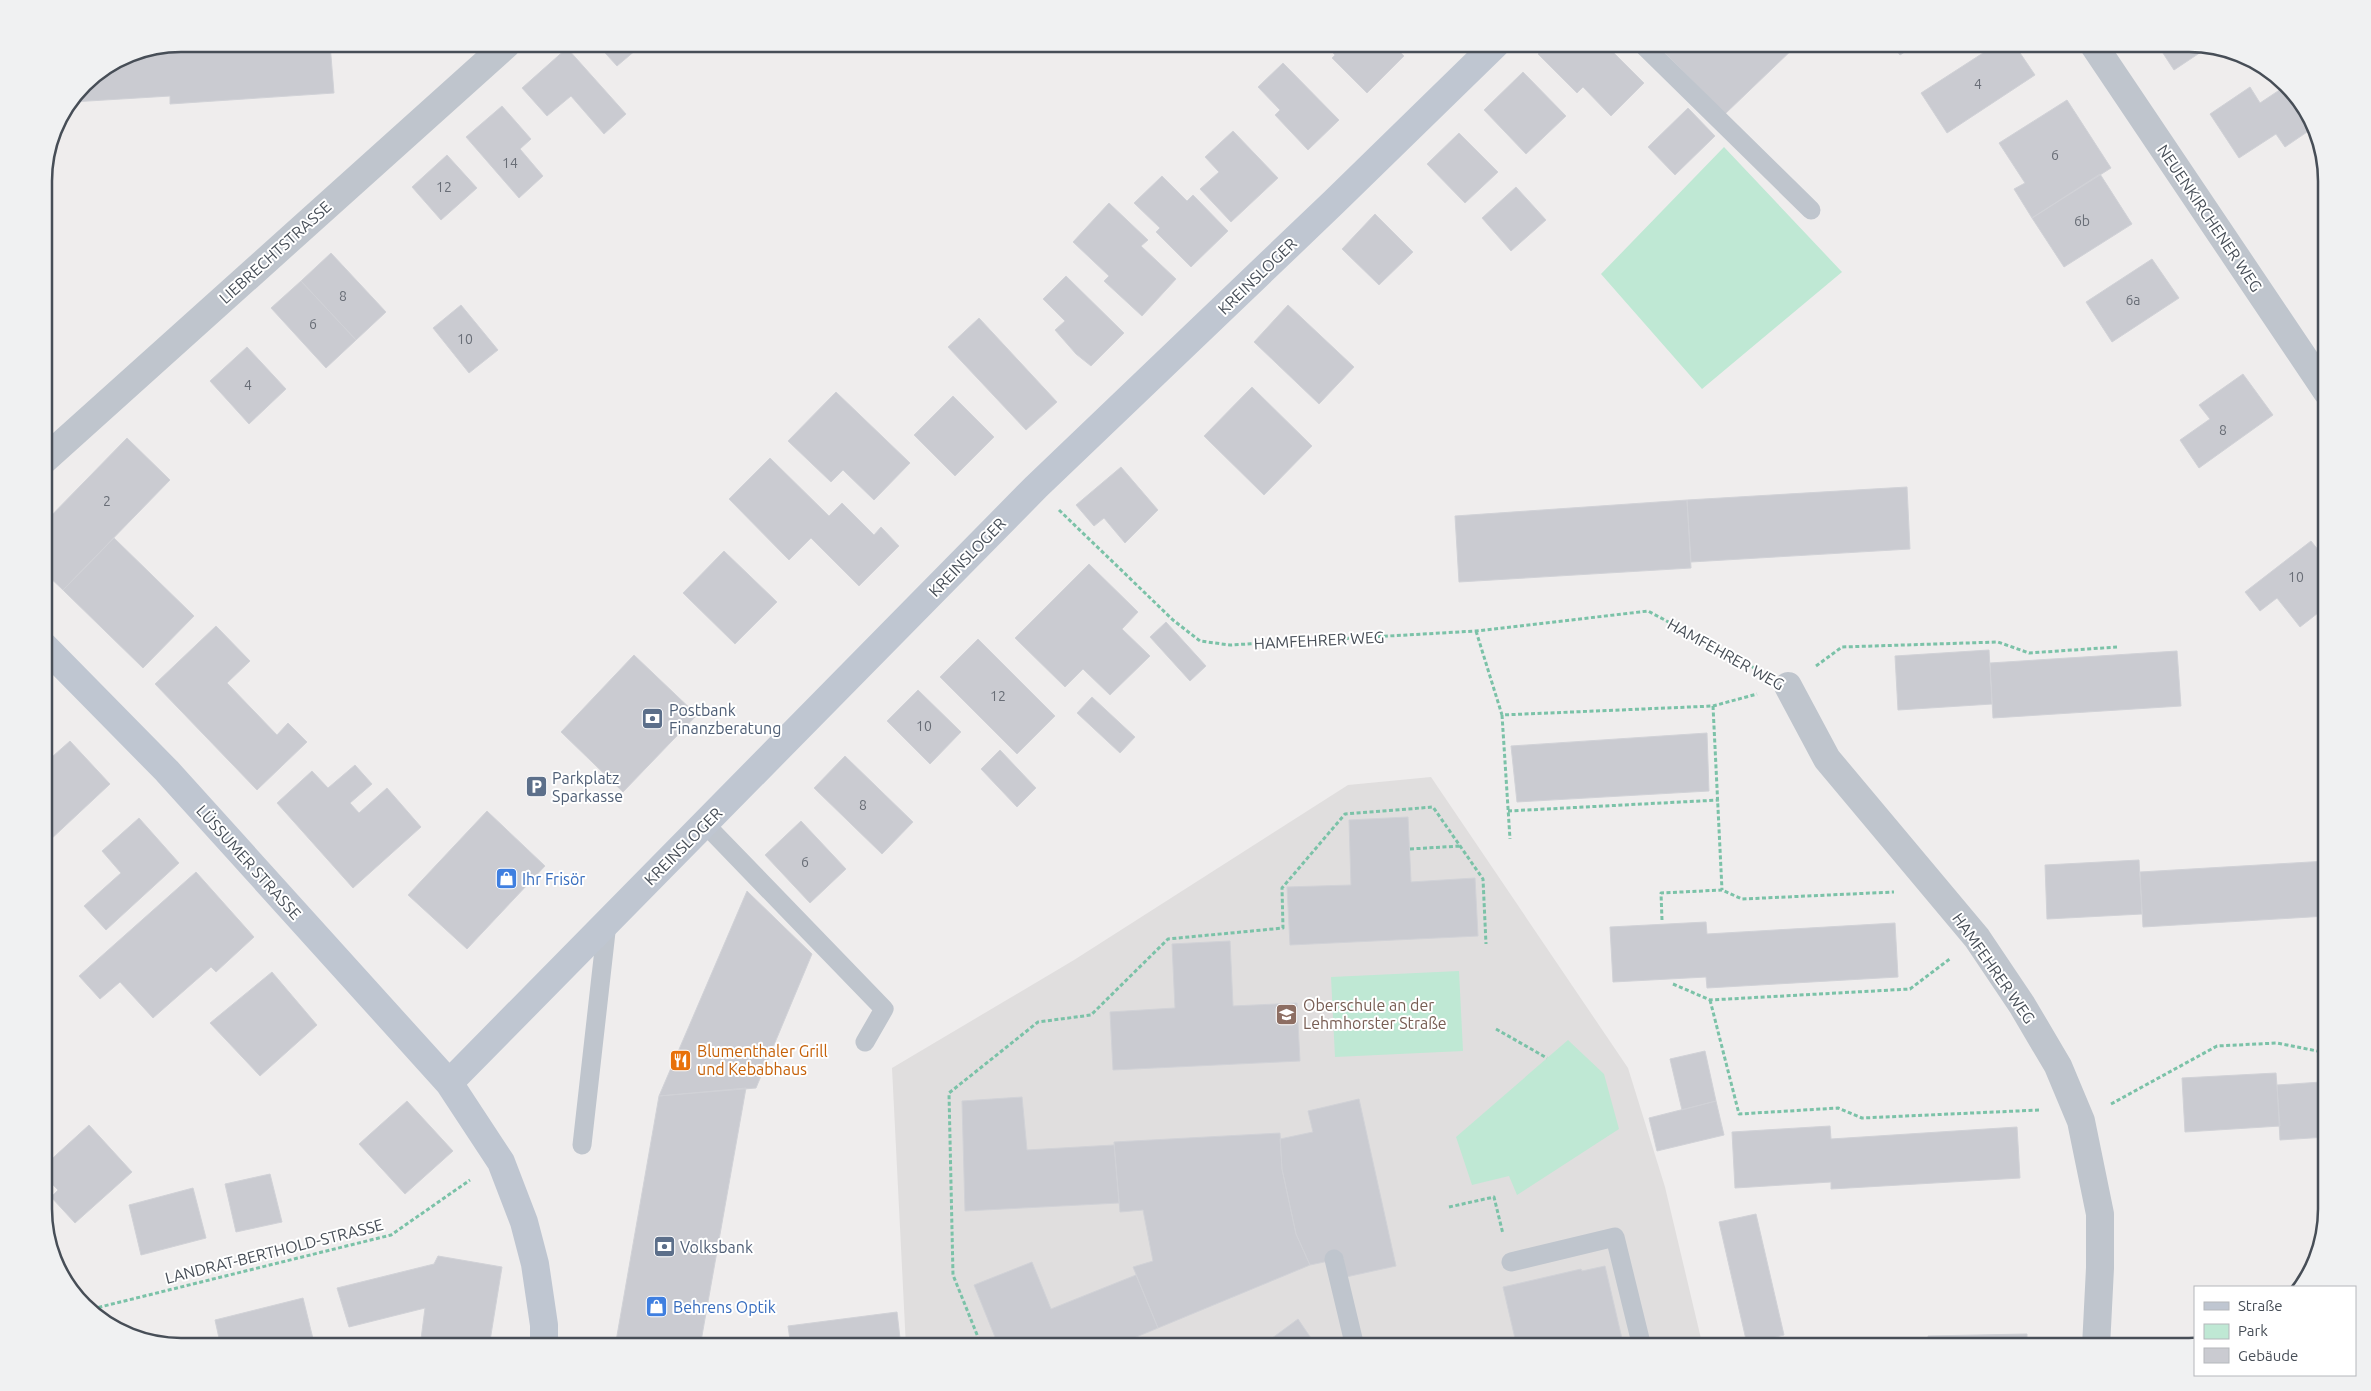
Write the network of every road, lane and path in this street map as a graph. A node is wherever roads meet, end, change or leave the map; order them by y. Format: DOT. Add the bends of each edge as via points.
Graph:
graph roads {
  1 [pos="497,53"];
  2 [pos="1487,53"];
  3 [pos="1651,53"];
  4 [pos="2099,53"];
  5 [pos="1811,210"];
  6 [pos="2318,379"];
  7 [pos="53,452"];
  8 [pos="1036,487"];
  9 [pos="1476,631"];
  10 [pos="2117,647"];
  11 [pos="53,655"];
  12 [pos="1788,686"];
  13 [pos="1713,706"];
  14 [pos="1502,715"];
  15 [pos="1719,800"];
  16 [pos="1508,811"];
  17 [pos="705,824"];
  18 [pos="1510,839"];
  19 [pos="1461,846"];
  20 [pos="1410,849"];
  21 [pos="1722,890"];
  22 [pos="1936,890"];
  23 [pos="1662,920"];
  24 [pos="607,923"];
  25 [pos="1976,938"];
  26 [pos="1486,944"];
  27 [pos="1673,984"];
  28 [pos="1710,1000"];
  29 [pos="1496,1029"];
  30 [pos="865,1042"];
  31 [pos="2318,1051"];
  32 [pos="1547,1058"];
  33 [pos="449,1083"];
  34 [pos="2078,1115"];
  35 [pos="582,1146"];
  36 [pos="501,1162"];
  37 [pos="1449,1207"];
  38 [pos="1504,1237"];
  39 [pos="1334,1259"];
  40 [pos="1511,1262"];
  41 [pos="98,1308"];
  42 [pos="544,1338"];
  43 [pos="978,1338"];
  44 [pos="1353,1338"];
  45 [pos="1640,1338"];
  46 [pos="2096,1338"];
  1 -- 7 [label="street, LIEBRECHTSTRASSE"];
  2 -- 8 [label="main road, KREINSLOGER"];
  3 -- 5 [label="lane"];
  4 -- 6 [label="street, NEUENKIRCHENER WEG"];
  8 -- 9 [label="path, HAMFEHRER WEG" via="1173,620 1200,641 1230,645"];
  8 -- 17 [label="main road, KREINSLOGER"];
  9 -- 12 [label="path, HAMFEHRER WEG" via="1648,611"];
  9 -- 14 [label="path"];
  10 -- 12 [label="path" via="2029,653 1998,642 1842,647"];
  11 -- 33 [label="main road, LÜSSUMER STRASSE" via="167,771"];
  12 -- 13 [label="path"];
  12 -- 22 [label="street, HAMFEHRER WEG" via="1827,759"];
  13 -- 14 [label="path"];
  13 -- 15 [label="path"];
  14 -- 16 [label="path"];
  15 -- 16 [label="path"];
  15 -- 21 [label="path"];
  16 -- 18 [label="path"];
  17 -- 24 [label="main road, KREINSLOGER"];
  17 -- 30 [label="lane" via="884,1009"];
  19 -- 20 [label="path"];
  19 -- 26 [label="path" via="1483,879"];
  19 -- 43 [label="path" via="1433,806 1345,814 1282,888 1283,928 1168,939 1092,1014 1038,1022 949,1093 953,1275"];
  21 -- 22 [label="path" via="1742,899"];
  21 -- 23 [label="path" via="1661,893"];
  22 -- 25 [label="street, HAMFEHRER WEG"];
  24 -- 33 [label="main road, KREINSLOGER"];
  24 -- 35 [label="lane"];
  25 -- 28 [label="path" via="1910,989"];
  25 -- 34 [label="street, HAMFEHRER WEG" via="2022,1005 2058,1066"];
  27 -- 28 [label="path"];
  28 -- 34 [label="path" via="1739,1114 1838,1108 1862,1118"];
  29 -- 32 [label="path"];
  31 -- 34 [label="path" via="2277,1043 2217,1046"];
  33 -- 36 [label="main road, LÜSSUMER STRASSE"];
  34 -- 46 [label="street, HAMFEHRER WEG" via="2100,1214"];
  36 -- 41 [label="path, LANDRAT-BERTHOLD-STRASSE" via="457,1188 391,1235"];
  36 -- 42 [label="main road, LÜSSUMER STRASSE" via="524,1222 535,1264"];
  37 -- 38 [label="path" via="1494,1197"];
  39 -- 44 [label="lane"];
  40 -- 45 [label="lane" via="1615,1237"];
}
